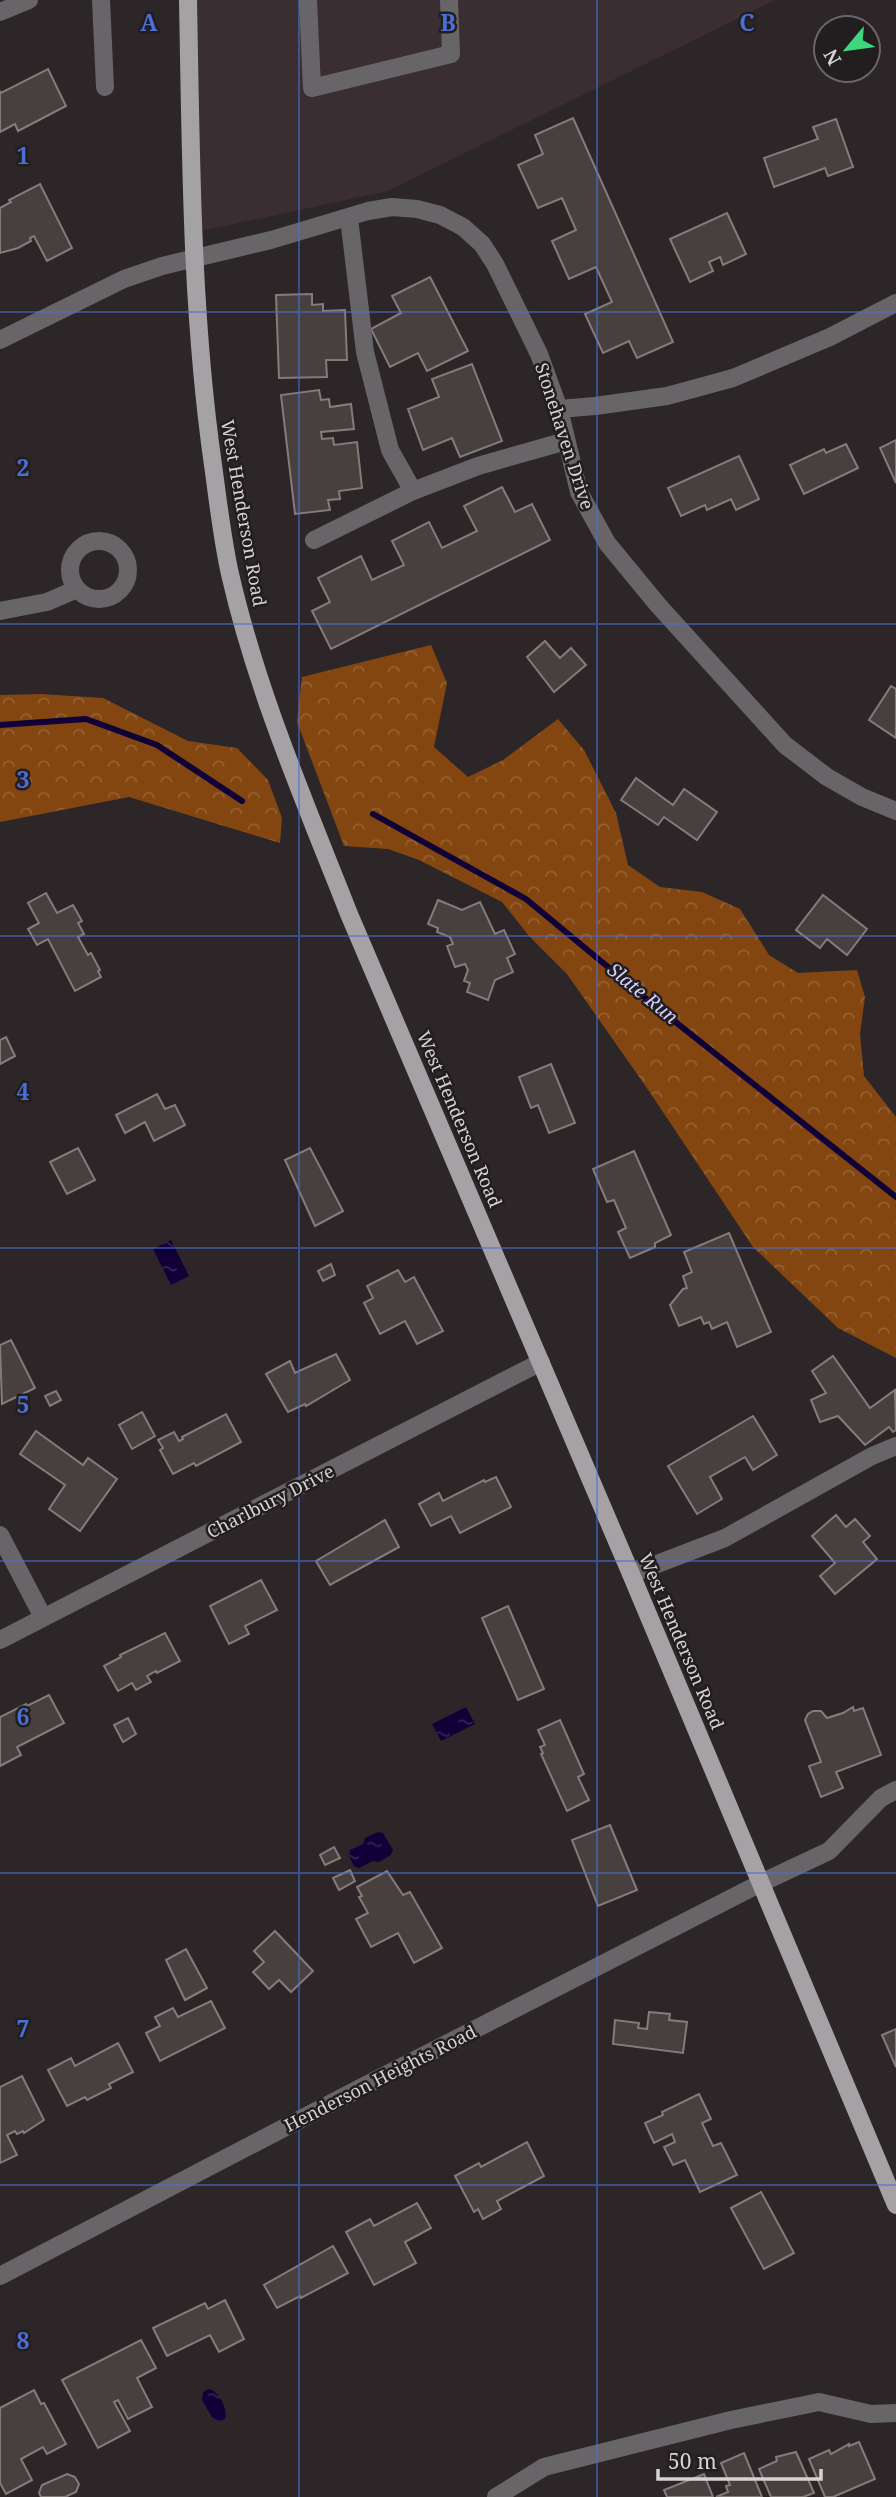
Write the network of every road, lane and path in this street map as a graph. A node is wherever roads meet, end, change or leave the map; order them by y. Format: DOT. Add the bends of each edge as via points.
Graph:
graph roads {
  1 [pos="29,0"];
  2 [pos="101,0"];
  3 [pos="188,0"];
  4 [pos="308,0"];
  5 [pos="449,0"];
  6 [pos="0,12"];
  7 [pos="105,87"];
  8 [pos="349,218"];
  9 [pos="193,258"];
  10 [pos="896,303"];
  11 [pos="0,340"];
  12 [pos="559,409"];
  13 [pos="566,441"];
  14 [pos="413,492"];
  15 [pos="314,540"];
  16 [pos="77,589"];
  17 [pos="0,611"];
  18 [pos="896,811"];
  19 [pos="541,1362"];
  20 [pos="896,1446"];
  21 [pos="0,1535"];
  22 [pos="631,1574"];
  23 [pos="43,1617"];
  24 [pos="0,1640"];
  25 [pos="896,1790"];
  26 [pos="761,1882"];
  27 [pos="896,2205"];
  28 [pos="0,2276"];
  29 [pos="896,2413"];
  30 [pos="496,2497"];
  1 -- 6 [label="street"];
  2 -- 7 [label="street"];
  3 -- 9 [label="main road, West Henderson Road"];
  4 -- 5 [label="street" via="312,88 451,54"];
  8 -- 9 [label="street, Stonehaven Drive"];
  8 -- 12 [label="street, Stonehaven Drive" via="392,207 417,209 463,227 482,244 539,354"];
  8 -- 14 [label="street" via="365,352 390,450"];
  9 -- 11 [label="street, Stonehaven Drive" via="124,279"];
  9 -- 19 [label="main road, West Henderson Road" via="204,398 220,517 257,674 349,914"];
  10 -- 12 [label="street" via="733,378 667,396"];
  12 -- 13 [label="street, Stonehaven Drive"];
  13 -- 14 [label="street" via="478,466"];
  13 -- 18 [label="street, Stonehaven Drive" via="587,510 607,543 658,605 785,745 827,777"];
  14 -- 15 [label="street"];
  16 -- 17 [label="street" via="47,602"];
  19 -- 22 [label="main road, West Henderson Road"];
  19 -- 23 [label="street, Charlbury Drive"];
  20 -- 22 [label="street" via="725,1538"];
  21 -- 23 [label="street"];
  22 -- 26 [label="main road, West Henderson Road"];
  23 -- 24 [label="street, Charlbury Drive"];
  25 -- 26 [label="street, Henderson Heights Road" via="881,1798 829,1851"];
  26 -- 27 [label="main road, West Henderson Road"];
  26 -- 28 [label="street, Henderson Heights Road"];
  29 -- 30 [label="street" via="871,2414 819,2402 544,2468"];
}
